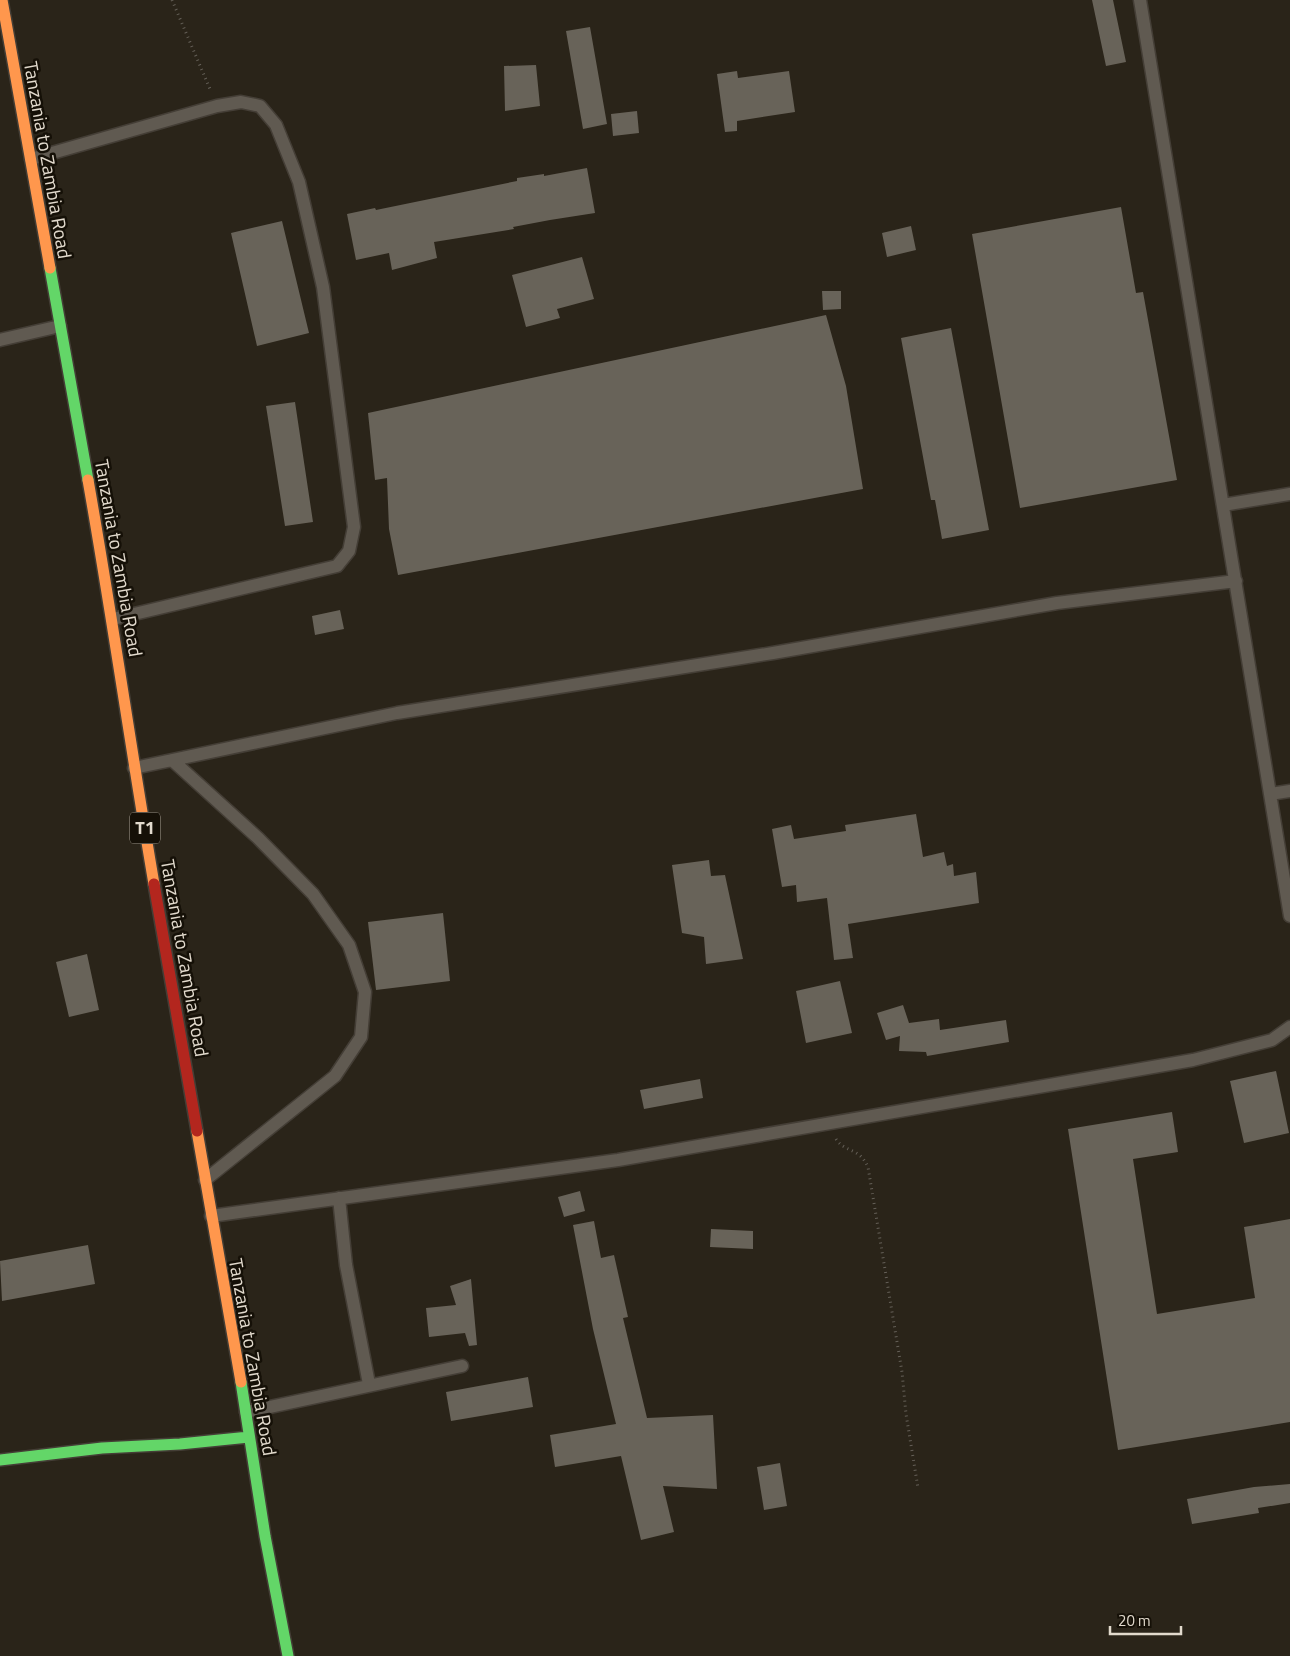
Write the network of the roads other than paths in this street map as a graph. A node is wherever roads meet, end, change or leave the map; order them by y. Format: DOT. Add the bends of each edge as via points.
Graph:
graph roads {
  1 [pos="2,0"];
  2 [pos="1140,0"];
  3 [pos="31,159"];
  4 [pos="60,326"];
  5 [pos="0,340"];
  6 [pos="1290,494"];
  7 [pos="1223,505"];
  8 [pos="1236,581"];
  9 [pos="113,619"];
  10 [pos="172,760"];
  11 [pos="134,768"];
  12 [pos="1290,792"];
  13 [pos="1270,794"];
  14 [pos="1290,916"];
  15 [pos="1289,1029"];
  16 [pos="205,1180"];
  17 [pos="339,1198"];
  18 [pos="211,1216"];
  19 [pos="462,1366"];
  20 [pos="368,1384"];
  21 [pos="246,1412"];
  22 [pos="249,1437"];
  23 [pos="0,1460"];
  24 [pos="288,1656"];
  1 -- 3 [label="main road, Tanzania to Zambia Road / T1"];
  2 -- 7 [label="lane"];
  3 -- 4 [label="main road, Tanzania to Zambia Road / T1"];
  3 -- 9 [label="lane" via="217,106 241,102 260,106 276,125 299,182 323,287 354,527 349,551 337,566"];
  4 -- 5 [label="lane"];
  4 -- 9 [label="main road, Tanzania to Zambia Road / T1"];
  6 -- 7 [label="lane"];
  7 -- 8 [label="lane"];
  8 -- 10 [label="lane" via="1057,603 397,713"];
  8 -- 13 [label="lane"];
  9 -- 11 [label="main road, Tanzania to Zambia Road / T1"];
  10 -- 11 [label="lane"];
  10 -- 16 [label="lane" via="258,838 313,894 349,944 365,992 361,1037 335,1076"];
  11 -- 16 [label="main road, Tanzania to Zambia Road / T1"];
  12 -- 13 [label="lane"];
  13 -- 14 [label="lane"];
  15 -- 17 [label="lane" via="1272,1040 1193,1060 618,1160"];
  16 -- 18 [label="main road, Tanzania to Zambia Road / T1"];
  17 -- 18 [label="lane"];
  17 -- 20 [label="lane" via="346,1265"];
  18 -- 21 [label="main road, Tanzania to Zambia Road / T1"];
  19 -- 20 [label="lane"];
  20 -- 21 [label="lane"];
  21 -- 22 [label="main road, Tanzania to Zambia Road / T1"];
  22 -- 23 [label="main road" via="102,1448"];
  22 -- 24 [label="main road, Tanzania to Zambia Road / T1"];
}
